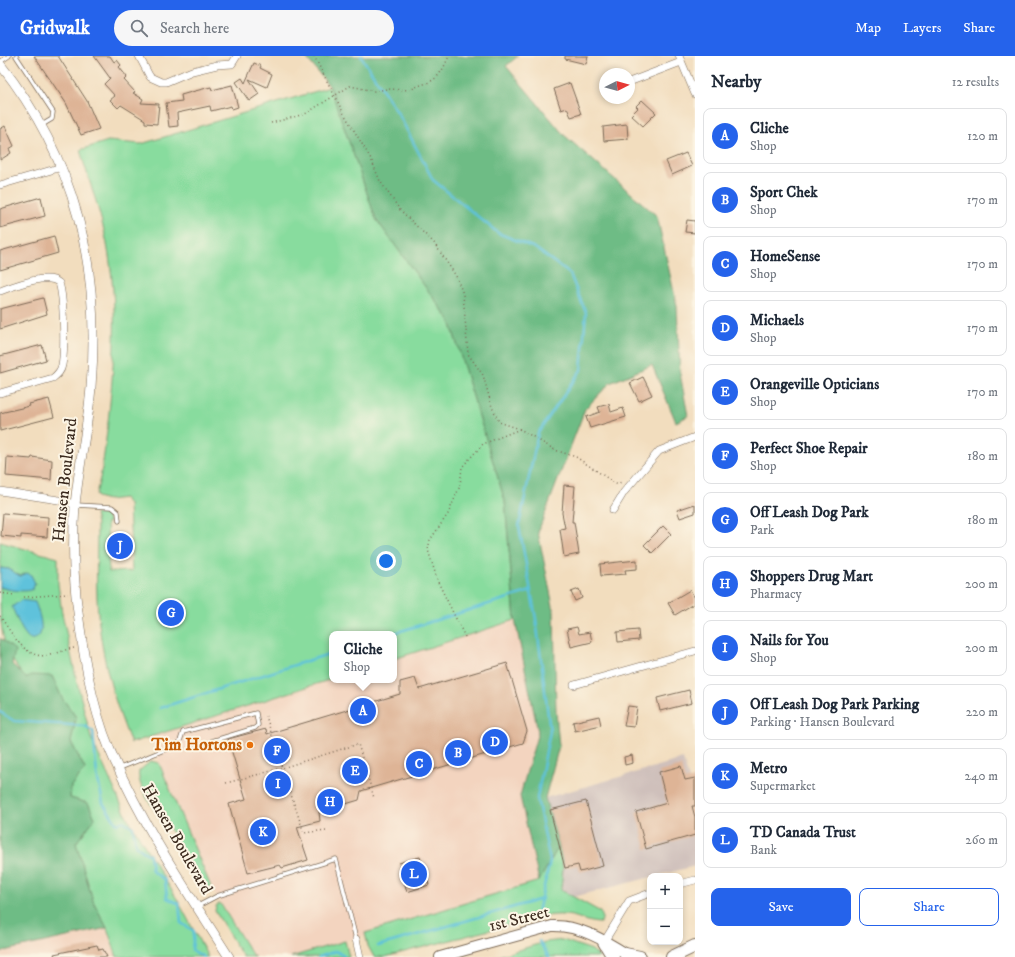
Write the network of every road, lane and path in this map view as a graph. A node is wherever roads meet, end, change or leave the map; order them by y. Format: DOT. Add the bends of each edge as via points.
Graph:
graph roads {
  1 [pos="9,56"];
  2 [pos="16,56"];
  3 [pos="139,56"];
  4 [pos="237,56"];
  5 [pos="314,56"];
  6 [pos="449,56"];
  7 [pos="680,59"];
  8 [pos="0,63"];
  9 [pos="635,79"];
  10 [pos="695,94"];
  11 [pos="335,95"];
  12 [pos="272,123"];
  13 [pos="42,125"];
  14 [pos="62,167"];
  15 [pos="0,185"];
  16 [pos="0,291"];
  17 [pos="0,393"];
  18 [pos="520,429"];
  19 [pos="695,437"];
  20 [pos="616,484"];
  21 [pos="0,491"];
  22 [pos="76,505"];
  23 [pos="613,510"];
  24 [pos="119,521"];
  25 [pos="0,593"];
  26 [pos="76,594"];
  27 [pos="14,595"];
  28 [pos="24,596"];
  29 [pos="0,616"];
  30 [pos="465,637"];
  31 [pos="84,648"];
  32 [pos="695,651"];
  33 [pos="574,685"];
  34 [pos="266,716"];
  35 [pos="212,741"];
  36 [pos="179,744"];
  37 [pos="168,748"];
  38 [pos="119,768"];
  39 [pos="282,768"];
  40 [pos="226,783"];
  41 [pos="374,798"];
  42 [pos="326,830"];
  43 [pos="695,880"];
  44 [pos="683,883"];
  45 [pos="647,894"];
  46 [pos="197,907"];
  47 [pos="356,940"];
  48 [pos="604,942"];
  49 [pos="695,946"];
  50 [pos="628,955"];
  51 [pos="229,957"];
  52 [pos="360,957"];
  53 [pos="440,957"];
  54 [pos="613,957"];
  55 [pos="640,957"];
  56 [pos="672,957"];
  1 -- 8 [label="lane"];
  2 -- 13 [label="lane" via="53,112 52,119"];
  3 -- 4 [label="street" via="150,77 161,82 217,65 232,64"];
  5 -- 11 [label="path"];
  6 -- 11 [label="path" via="444,69 433,81 416,85 411,90 374,91 350,86"];
  7 -- 9 [label="street"];
  7 -- 10 [label="street"];
  8 -- 13 [label="street, Hansen Boulevard"];
  11 -- 12 [label="path" via="305,114"];
  11 -- 18 [label="path" via="371,159 380,182 400,210 434,243 456,276 463,294 468,354 483,375 499,422"];
  13 -- 14 [label="street, Hansen Boulevard"];
  14 -- 15 [label="street"];
  14 -- 22 [label="street, Hansen Boulevard" via="90,271 94,318 91,387"];
  16 -- 17 [label="street" via="41,279 50,278 59,283 62,299 63,358 59,373 54,378"];
  18 -- 20 [label="path" via="555,450 576,457"];
  18 -- 30 [label="path" via="483,444 462,467 460,486 448,514 430,540 428,550 438,582"];
  19 -- 23 [label="street" via="659,451 624,492"];
  21 -- 22 [label="street"];
  22 -- 24 [label="lane" via="112,507 118,512"];
  22 -- 26 [label="street, Hansen Boulevard"];
  25 -- 27 [label="path"];
  26 -- 28 [label="path"];
  26 -- 31 [label="street, Hansen Boulevard"];
  29 -- 31 [label="path" via="19,642 33,654 50,655 72,648"];
  31 -- 38 [label="street, Hansen Boulevard" via="90,689 109,749"];
  32 -- 33 [label="street"];
  34 -- 39 [label="path"];
  35 -- 36 [label="lane" via="255,728 258,725 256,713 183,732"];
  37 -- 38 [label="lane"];
  38 -- 46 [label="street, Hansen Boulevard" via="146,825"];
  39 -- 40 [label="path"];
  39 -- 41 [label="path" via="358,744"];
  39 -- 42 [label="path" via="304,833"];
  43 -- 44 [label="street"];
  45 -- 48 [label="street" via="629,901"];
  46 -- 47 [label="lane" via="217,896 336,859"];
  46 -- 51 [label="street, Hansen Boulevard"];
  47 -- 52 [label="street"];
  48 -- 50 [label="main road, 1st Street"];
  48 -- 53 [label="main road, 1st Street" via="584,931 552,926"];
  48 -- 54 [label="highway"];
  49 -- 56 [label="highway"];
  50 -- 55 [label="highway"];
}
